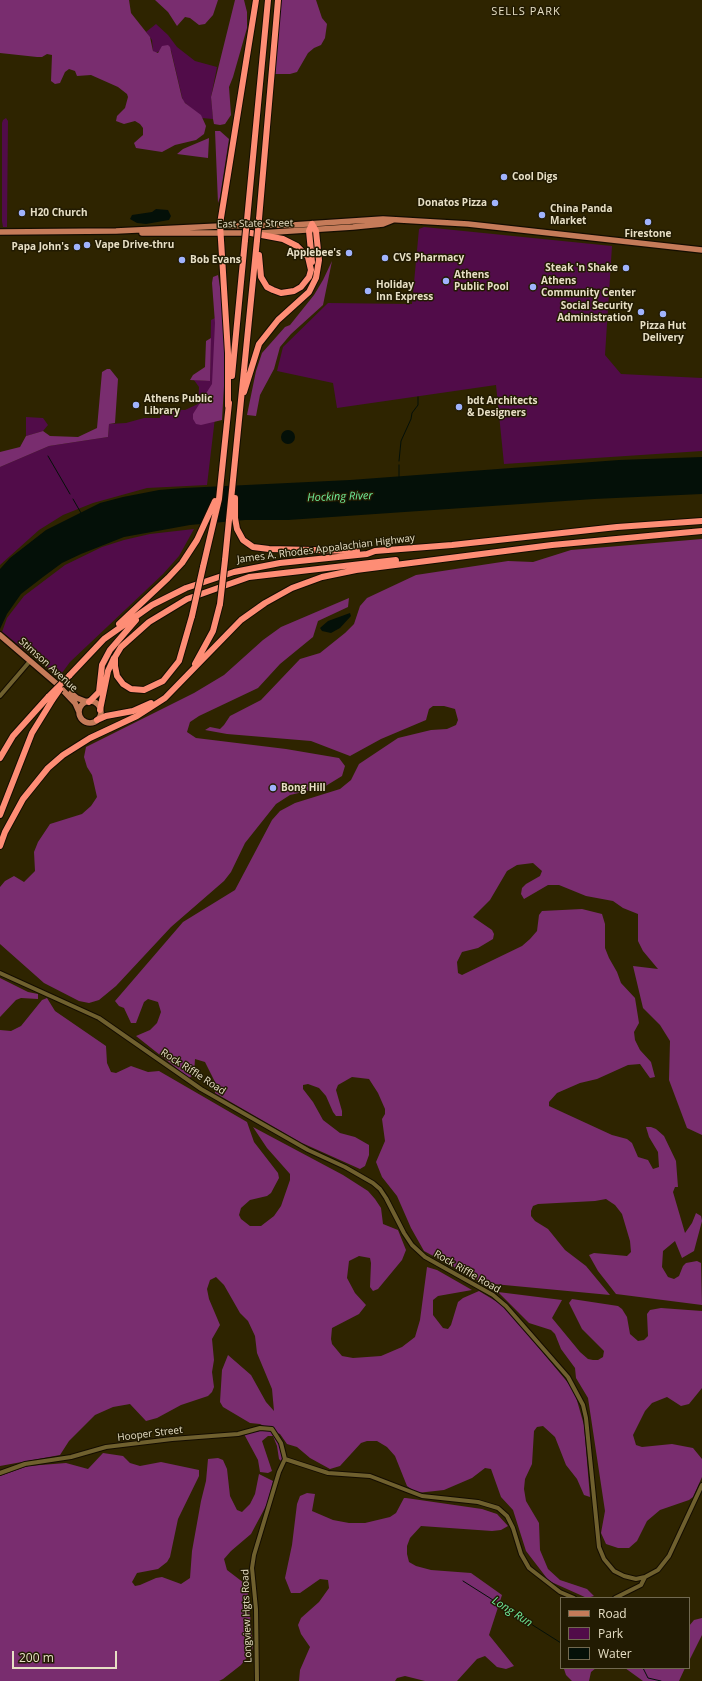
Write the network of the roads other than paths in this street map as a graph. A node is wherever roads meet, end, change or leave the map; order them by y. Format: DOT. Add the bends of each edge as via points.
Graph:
graph roads {
  1 [pos="256,0"];
  2 [pos="268,0"];
  3 [pos="278,0"];
  4 [pos="394,220"];
  5 [pos="312,224"];
  6 [pos="220,226"];
  7 [pos="313,231"];
  8 [pos="0,232"];
  9 [pos="116,232"];
  10 [pos="251,233"];
  11 [pos="219,234"];
  12 [pos="257,240"];
  13 [pos="702,250"];
  14 [pos="311,270"];
  15 [pos="241,405"];
  16 [pos="228,407"];
  17 [pos="235,468"];
  18 [pos="220,486"];
  19 [pos="702,521"];
  20 [pos="702,531"];
  21 [pos="552,545"];
  22 [pos="375,551"];
  23 [pos="152,605"];
  24 [pos="0,635"];
  25 [pos="104,640"];
  26 [pos="115,657"];
  27 [pos="30,661"];
  28 [pos="187,677"];
  29 [pos="57,684"];
  30 [pos="171,692"];
  31 [pos="0,696"];
  32 [pos="51,698"];
  33 [pos="88,702"];
  34 [pos="100,710"];
  35 [pos="79,712"];
  36 [pos="97,720"];
  37 [pos="0,758"];
  38 [pos="0,815"];
  39 [pos="0,846"];
  40 [pos="0,973"];
  41 [pos="285,1459"];
  42 [pos="0,1473"];
  43 [pos="702,1485"];
  44 [pos="645,1577"];
  45 [pos="572,1597"];
  46 [pos="617,1597"];
  47 [pos="257,1681"];
  1 -- 6 [label="highway"];
  2 -- 16 [label="highway, bridge"];
  3 -- 12 [label="highway, bridge"];
  4 -- 5 [label="main road, East State Street" via="383,218"];
  4 -- 7 [label="main road, East State Street" via="383,224"];
  4 -- 13 [label="main road, East State Street" via="470,224"];
  5 -- 6 [label="main road, East State Street"];
  5 -- 7 [label="highway"];
  6 -- 9 [label="main road, East State Street"];
  6 -- 11 [label="highway"];
  7 -- 10 [label="main road, East State Street"];
  7 -- 14 [label="highway"];
  7 -- 15 [label="highway" via="319,260 316,278 309,292 278,320 259,344"];
  8 -- 9 [label="main road, East State Street"];
  9 -- 11 [label="main road, East State Street"];
  10 -- 11 [label="main road, East State Street"];
  10 -- 14 [label="highway" via="282,239 297,246 308,257"];
  11 -- 16 [label="highway" via="227,322"];
  12 -- 14 [label="highway" via="260,251 260,274 270,288 281,293 298,290 309,277"];
  12 -- 15 [label="highway"];
  15 -- 17 [label="highway"];
  16 -- 18 [label="highway"];
  17 -- 22 [label="highway" via="235,518 240,537 247,544 261,549"];
  17 -- 28 [label="highway, bridge" via="216,622 207,645"];
  18 -- 25 [label="highway" via="197,540 168,578"];
  18 -- 26 [label="highway, bridge" via="192,616 179,661 167,677 155,686 140,690 131,689 123,684 116,673"];
  19 -- 22 [label="highway, James A. Rhodes Appalachian Highway"];
  20 -- 21 [label="highway"];
  21 -- 26 [label="highway" via="249,578 208,591 172,607 130,638"];
  21 -- 28 [label="highway" via="356,570 312,580 283,593 250,613 228,632"];
  22 -- 23 [label="highway, James A. Rhodes Appalachian Highway" via="368,554 280,563 234,572 186,588"];
  23 -- 25 [label="highway, James A. Rhodes Appalachian Highway"];
  23 -- 33 [label="highway" via="113,644 102,665 99,692"];
  24 -- 27 [label="main road, Stimson Avenue"];
  25 -- 32 [label="highway, James A. Rhodes Appalachian Highway, bridge"];
  26 -- 34 [label="highway" via="108,671"];
  27 -- 29 [label="main road, Stimson Avenue"];
  27 -- 31 [label="street"];
  28 -- 30 [label="highway"];
  29 -- 33 [label="main road" via="77,698"];
  29 -- 35 [label="main road, Stimson Avenue" via="75,703"];
  30 -- 36 [label="highway" via="138,710"];
  30 -- 39 [label="highway" via="141,713 74,746 48,768 16,810"];
  32 -- 37 [label="highway" via="13,736"];
  32 -- 38 [label="highway, James A. Rhodes Appalachian Highway" via="30,738"];
  33 -- 34 [label="main road" via="96,704"];
  33 -- 35 [label="main road" via="81,706"];
  34 -- 36 [label="main road"];
  35 -- 36 [label="main road" via="80,718 85,722"];
  40 -- 44 [label="street, Rock Riffle Road" via="99,1018 201,1090 373,1183 386,1198 412,1245 425,1257 506,1306 568,1377 583,1405 599,1547 604,1559 614,1571 624,1576 636,1579"];
  41 -- 42 [label="street, Hooper Street" via="282,1447 272,1429 260,1428 238,1434 172,1438 106,1447 71,1457 25,1464"];
  41 -- 45 [label="street" via="328,1473 370,1476 422,1496 478,1502 498,1508 507,1516 529,1568 560,1592"];
  41 -- 47 [label="street, Longview Hgts Road" via="281,1464 257,1540 252,1568 256,1609"];
  43 -- 44 [label="street" via="669,1556 658,1570"];
  44 -- 46 [label="street" via="641,1585"];
}
